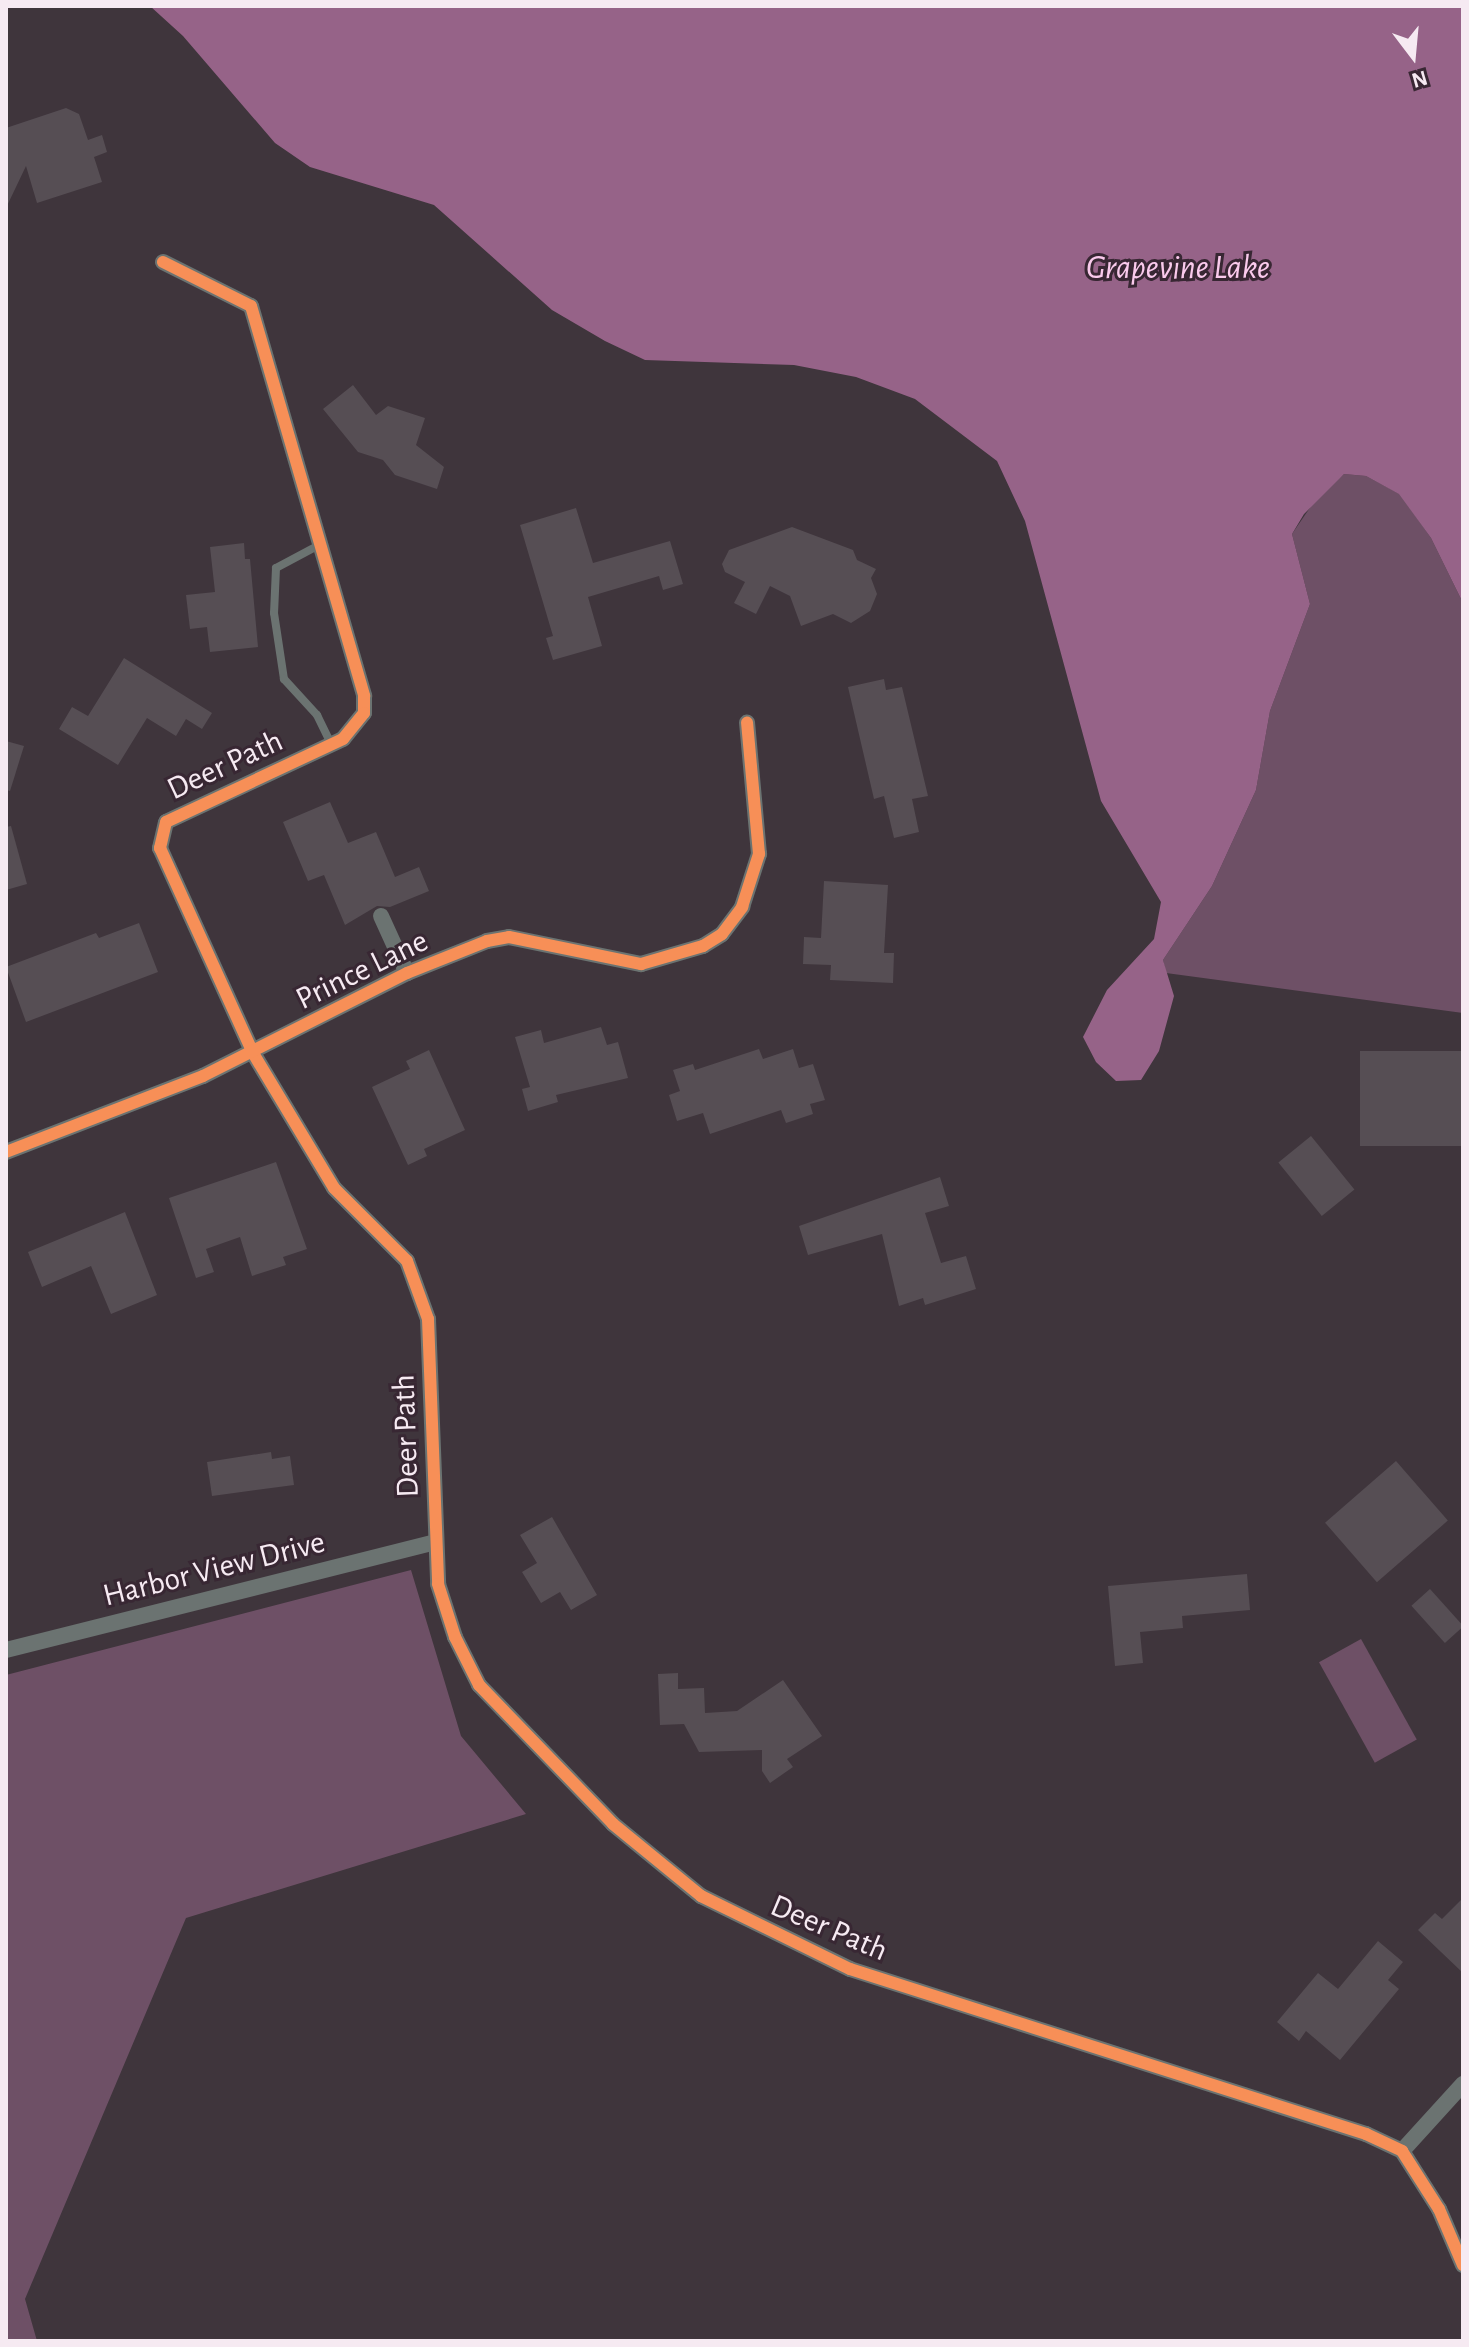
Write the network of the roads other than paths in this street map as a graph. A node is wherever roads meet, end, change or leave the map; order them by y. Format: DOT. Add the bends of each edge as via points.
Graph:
graph roads {
  1 [pos="163,262"];
  2 [pos="321,544"];
  3 [pos="747,723"];
  4 [pos="331,745"];
  5 [pos="381,916"];
  6 [pos="407,973"];
  7 [pos="253,1053"];
  8 [pos="6,1152"];
  9 [pos="435,1542"];
  10 [pos="6,1650"];
  11 [pos="1463,2084"];
  12 [pos="1402,2151"];
  13 [pos="1463,2265"];
  1 -- 2 [label="street, Deer Path" via="251,306"];
  2 -- 4 [label="street, Deer Path" via="364,696 361,724"];
  2 -- 4 [label="lane" via="276,568 274,613 284,679 317,715"];
  3 -- 6 [label="street, Prince Lane" via="759,854 751,889 720,935 682,956 641,964 509,937"];
  4 -- 7 [label="street, Deer Path" via="166,822 160,848"];
  5 -- 6 [label="street"];
  6 -- 7 [label="street, Prince Lane"];
  7 -- 8 [label="street, Prince Lane"];
  7 -- 9 [label="street, Deer Path" via="334,1188 407,1261 428,1319"];
  9 -- 10 [label="street, Harbor View Drive"];
  9 -- 12 [label="street, Deer Path" via="438,1584 455,1637 479,1685 613,1824 701,1896 850,1969 1366,2134"];
  11 -- 12 [label="street"];
  12 -- 13 [label="street" via="1439,2209"];
}
